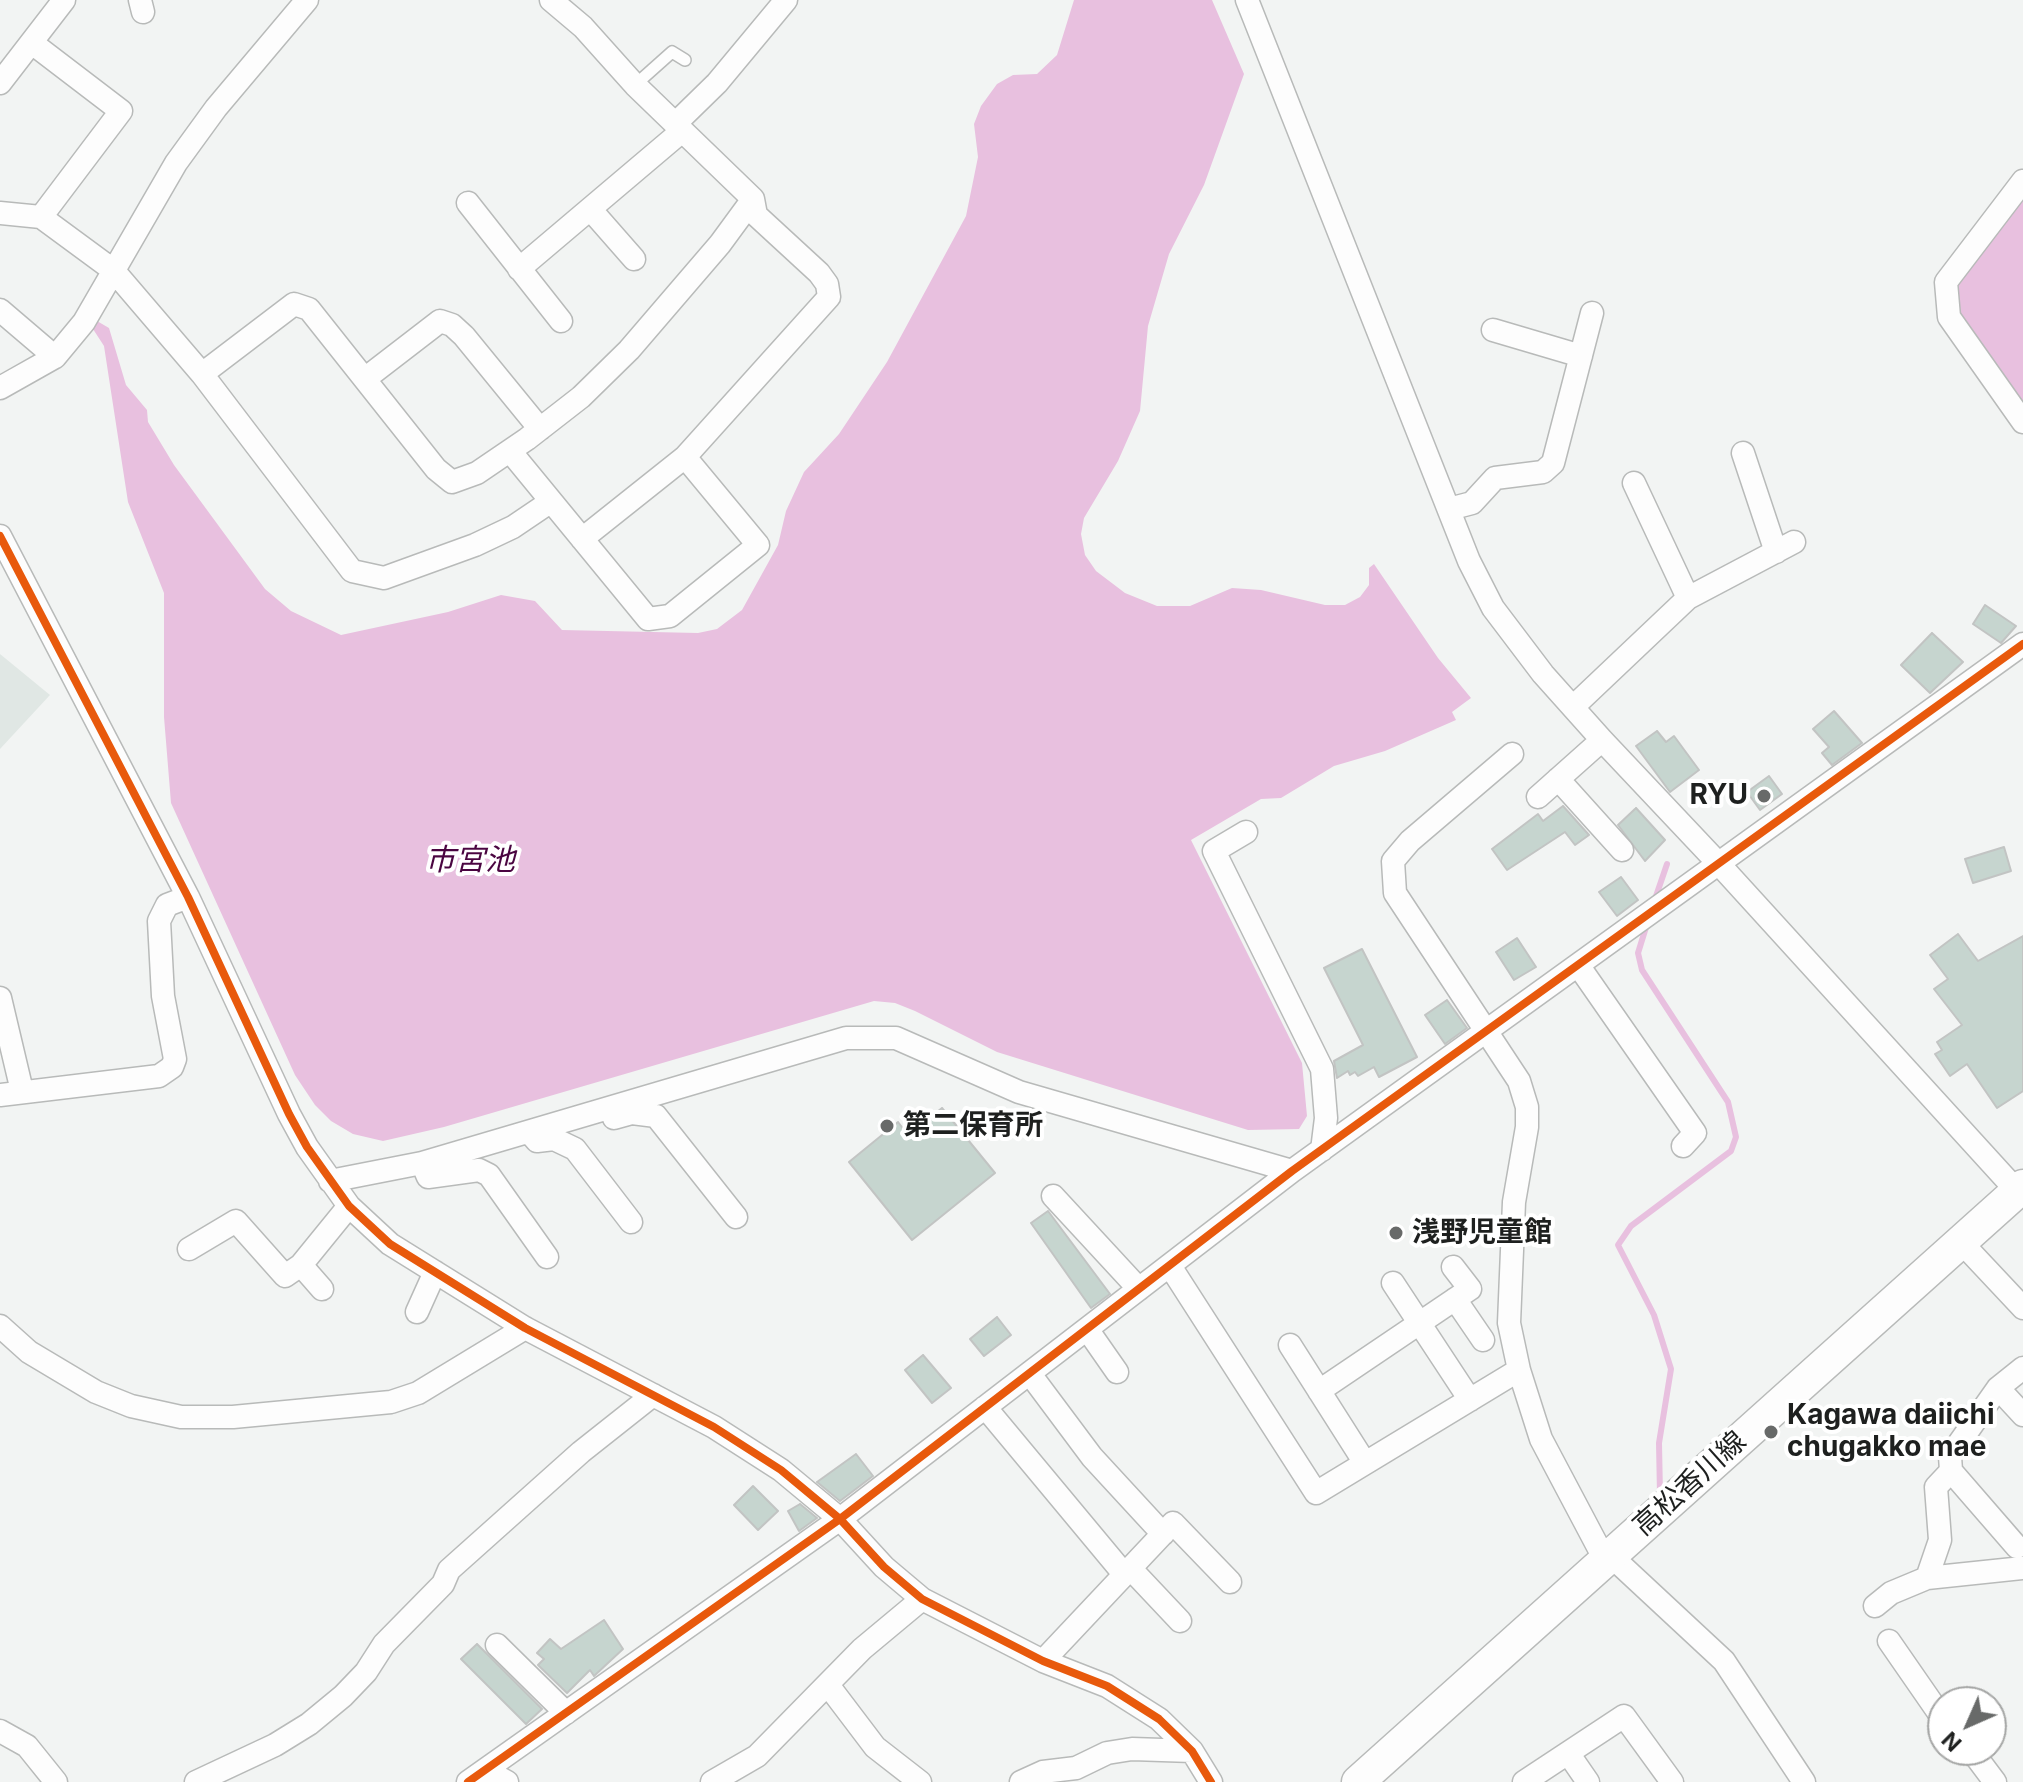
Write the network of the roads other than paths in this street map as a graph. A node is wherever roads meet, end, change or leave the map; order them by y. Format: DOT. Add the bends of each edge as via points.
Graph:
graph roads {
  1 [pos="64,0"];
  2 [pos="307,0"];
  3 [pos="551,0"];
  4 [pos="786,0"];
  5 [pos="1247,0"];
  6 [pos="32,43"];
  7 [pos="685,60"];
  8 [pos="0,83"];
  9 [pos="635,85"];
  10 [pos="678,128"];
  11 [pos="2023,181"];
  12 [pos="753,199"];
  13 [pos="468,203"];
  14 [pos="591,210"];
  15 [pos="0,213"];
  16 [pos="41,217"];
  17 [pos="634,259"];
  18 [pos="519,269"];
  19 [pos="113,270"];
  20 [pos="0,310"];
  21 [pos="1592,313"];
  22 [pos="561,321"];
  23 [pos="1493,330"];
  24 [pos="1581,356"];
  25 [pos="55,357"];
  26 [pos="202,374"];
  27 [pos="366,378"];
  28 [pos="0,388"];
  29 [pos="2023,422"];
  30 [pos="540,429"];
  31 [pos="510,451"];
  32 [pos="1743,453"];
  33 [pos="685,457"];
  34 [pos="1634,483"];
  35 [pos="550,502"];
  36 [pos="1449,509"];
  37 [pos="0,536"];
  38 [pos="582,539"];
  39 [pos="1688,598"];
  40 [pos="2023,644"];
  41 [pos="1573,707"];
  42 [pos="1602,740"];
  43 [pos="1512,754"];
  44 [pos="1558,779"];
  45 [pos="1538,797"];
  46 [pos="1246,832"];
  47 [pos="1622,850"];
  48 [pos="1719,864"];
  49 [pos="188,897"];
  50 [pos="1578,965"];
  51 [pos="0,998"];
  52 [pos="1488,1030"];
  53 [pos="22,1091"];
  54 [pos="0,1095"];
  55 [pos="605,1109"];
  56 [pos="529,1132"];
  57 [pos="1683,1146"];
  58 [pos="1322,1150"];
  59 [pos="422,1163"];
  60 [pos="1292,1171"];
  61 [pos="330,1181"];
  62 [pos="2021,1191"];
  63 [pos="1053,1196"];
  64 [pos="349,1206"];
  65 [pos="736,1217"];
  66 [pos="631,1222"];
  67 [pos="1961,1242"];
  68 [pos="189,1249"];
  69 [pos="547,1257"];
  70 [pos="301,1265"];
  71 [pos="1170,1266"];
  72 [pos="1453,1267"];
  73 [pos="435,1272"];
  74 [pos="1393,1283"];
  75 [pos="322,1289"];
  76 [pos="1139,1289"];
  77 [pos="1455,1299"];
  78 [pos="2023,1308"];
  79 [pos="417,1312"];
  80 [pos="1420,1323"];
  81 [pos="0,1326"];
  82 [pos="525,1328"];
  83 [pos="1087,1329"];
  84 [pos="1483,1340"];
  85 [pos="1290,1345"];
  86 [pos="2023,1368"];
  87 [pos="1519,1370"];
  88 [pos="1117,1372"];
  89 [pos="1030,1374"];
  90 [pos="1998,1388"];
  91 [pos="1319,1391"];
  92 [pos="653,1395"];
  93 [pos="1470,1400"];
  94 [pos="985,1407"];
  95 [pos="2023,1415"];
  96 [pos="1365,1463"];
  97 [pos="1951,1471"];
  98 [pos="840,1519"];
  99 [pos="1163,1534"];
  100 [pos="2020,1557"];
  101 [pos="1608,1558"];
  102 [pos="1127,1571"];
  103 [pos="1927,1578"];
  104 [pos="1230,1582"];
  105 [pos="922,1599"];
  106 [pos="1875,1606"];
  107 [pos="1180,1621"];
  108 [pos="1889,1641"];
  109 [pos="497,1645"];
  110 [pos="1043,1661"];
  111 [pos="828,1685"];
  112 [pos="1927,1696"];
  113 [pos="566,1713"];
  114 [pos="0,1731"];
  115 [pos="1192,1751"];
  116 [pos="1568,1753"];
  117 [pos="477,1776"];
  118 [pos="1800,1780"];
  119 [pos="56,1782"];
  120 [pos="196,1782"];
  121 [pos="507,1782"];
  122 [pos="712,1782"];
  123 [pos="920,1782"];
  124 [pos="1021,1782"];
  125 [pos="1211,1782"];
  126 [pos="1358,1782"];
  127 [pos="1524,1782"];
  128 [pos="1588,1782"];
  129 [pos="1672,1782"];
  1 -- 6 [label="street"];
  2 -- 19 [label="street" via="176,163"];
  3 -- 9 [label="street"];
  4 -- 10 [label="street"];
  5 -- 36 [label="street"];
  6 -- 8 [label="street"];
  6 -- 16 [label="street" via="121,111"];
  7 -- 9 [label="lane" via="672,52"];
  9 -- 10 [label="street"];
  10 -- 12 [label="street"];
  10 -- 14 [label="street"];
  11 -- 29 [label="street" via="1946,282 1949,317"];
  12 -- 30 [label="street" via="629,350"];
  12 -- 33 [label="street" via="756,215 819,273 829,297"];
  13 -- 18 [label="street"];
  14 -- 17 [label="street"];
  14 -- 18 [label="street"];
  15 -- 16 [label="street"];
  16 -- 19 [label="street"];
  18 -- 22 [label="street"];
  19 -- 25 [label="street" via="84,322"];
  19 -- 26 [label="street"];
  20 -- 25 [label="street"];
  21 -- 24 [label="street"];
  23 -- 24 [label="street"];
  24 -- 36 [label="street" via="1553,463 1543,472 1495,478 1472,503"];
  25 -- 28 [label="street"];
  26 -- 27 [label="street" via="294,304 309,309"];
  26 -- 35 [label="street" via="352,571 384,578 475,545"];
  27 -- 30 [label="street" via="440,321 464,336"];
  27 -- 31 [label="street" via="436,469 452,482"];
  30 -- 31 [label="street"];
  31 -- 35 [label="street"];
  32 -- 39 [label="street" via="1785,547"];
  33 -- 38 [label="street"];
  33 -- 38 [label="street" via="758,545 670,616 648,619"];
  34 -- 39 [label="street"];
  35 -- 38 [label="street"];
  36 -- 41 [label="street" via="1493,608"];
  37 -- 49 [label="street"];
  39 -- 41 [label="street"];
  40 -- 48 [label="street"];
  41 -- 42 [label="street"];
  42 -- 44 [label="street"];
  42 -- 48 [label="street"];
  43 -- 52 [label="street" via="1393,861 1395,893"];
  44 -- 45 [label="street"];
  44 -- 47 [label="street"];
  46 -- 58 [label="street" via="1214,851 1322,1069"];
  48 -- 50 [label="street"];
  48 -- 62 [label="street"];
  49 -- 53 [label="street" via="167,905 159,921 172,1067 159,1076"];
  49 -- 61 [label="street" via="289,1114"];
  50 -- 52 [label="street"];
  50 -- 57 [label="street" via="1695,1133"];
  51 -- 53 [label="street"];
  52 -- 58 [label="street"];
  52 -- 87 [label="street" via="1519,1081 1527,1107 1514,1202 1509,1323"];
  53 -- 54 [label="street"];
  55 -- 56 [label="street"];
  55 -- 60 [label="street" via="846,1038 896,1038 1019,1092"];
  55 -- 65 [label="street" via="613,1118 632,1113 656,1116"];
  56 -- 59 [label="street"];
  56 -- 66 [label="street" via="537,1141 554,1139 575,1149"];
  58 -- 60 [label="street"];
  59 -- 61 [label="street"];
  59 -- 69 [label="street" via="428,1177 479,1170 489,1175"];
  60 -- 71 [label="street"];
  61 -- 64 [label="street"];
  62 -- 67 [label="main road, 高松香川線"];
  63 -- 76 [label="street"];
  64 -- 70 [label="street"];
  64 -- 73 [label="street" via="390,1244"];
  67 -- 78 [label="street"];
  67 -- 101 [label="main road, 高松香川線"];
  68 -- 70 [label="street" via="236,1221 285,1276"];
  70 -- 75 [label="street"];
  71 -- 76 [label="street"];
  71 -- 96 [label="street" via="1316,1493"];
  72 -- 77 [label="street" via="1470,1289"];
  73 -- 79 [label="street"];
  73 -- 82 [label="street"];
  74 -- 80 [label="street"];
  76 -- 83 [label="street"];
  77 -- 80 [label="street"];
  77 -- 84 [label="street"];
  80 -- 91 [label="street"];
  80 -- 93 [label="street"];
  81 -- 82 [label="street" via="29,1352 96,1392 181,1417 391,1402 418,1393"];
  82 -- 92 [label="street"];
  83 -- 88 [label="street"];
  83 -- 89 [label="street"];
  85 -- 91 [label="street"];
  86 -- 90 [label="street"];
  87 -- 93 [label="street"];
  87 -- 101 [label="street" via="1541,1439"];
  89 -- 94 [label="street"];
  89 -- 99 [label="street" via="1092,1457"];
  90 -- 95 [label="street"];
  90 -- 97 [label="street" via="1950,1456"];
  91 -- 96 [label="street"];
  92 -- 98 [label="street" via="781,1470"];
  92 -- 120 [label="street" via="449,1570 443,1584 332,1705 275,1745"];
  93 -- 96 [label="street"];
  94 -- 98 [label="street"];
  94 -- 102 [label="street"];
  97 -- 100 [label="street"];
  97 -- 103 [label="street" via="1936,1487 1940,1540"];
  98 -- 105 [label="street"];
  98 -- 113 [label="street"];
  99 -- 102 [label="street"];
  99 -- 104 [label="street" via="1173,1523"];
  100 -- 103 [label="street"];
  101 -- 118 [label="street" via="1724,1661"];
  101 -- 126 [label="main road, 高松香川線"];
  102 -- 107 [label="street"];
  102 -- 110 [label="street"];
  103 -- 106 [label="street"];
  105 -- 110 [label="street"];
  105 -- 111 [label="street"];
  108 -- 112 [label="street"];
  109 -- 113 [label="street"];
  110 -- 115 [label="street" via="1107,1686 1159,1719"];
  111 -- 122 [label="street" via="757,1756"];
  111 -- 123 [label="street" via="875,1747"];
  113 -- 117 [label="street"];
  114 -- 119 [label="street" via="27,1746"];
  115 -- 124 [label="street" via="1107,1753 1076,1768 1043,1772"];
  115 -- 125 [label="street"];
  116 -- 127 [label="street"];
  116 -- 128 [label="street"];
  116 -- 129 [label="street" via="1624,1716"];
  117 -- 121 [label="street"];
}
